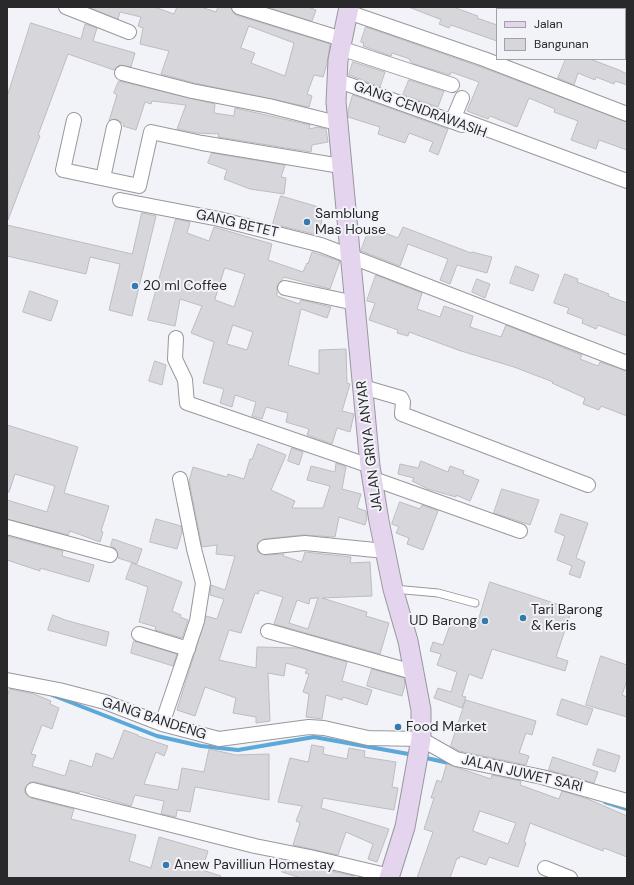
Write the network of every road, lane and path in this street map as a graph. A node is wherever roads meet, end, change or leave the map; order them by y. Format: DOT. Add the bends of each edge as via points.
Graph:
graph roads {
  1 [pos="66,7"];
  2 [pos="239,7"];
  3 [pos="349,9"];
  4 [pos="129,32"];
  5 [pos="341,43"];
  6 [pos="122,73"];
  7 [pos="336,80"];
  8 [pos="452,85"];
  9 [pos="462,98"];
  10 [pos="627,114"];
  11 [pos="74,120"];
  12 [pos="337,122"];
  13 [pos="114,127"];
  14 [pos="505,141"];
  15 [pos="341,166"];
  16 [pos="103,178"];
  17 [pos="627,181"];
  18 [pos="120,200"];
  19 [pos="352,256"];
  20 [pos="285,288"];
  21 [pos="354,303"];
  22 [pos="176,338"];
  23 [pos="627,363"];
  24 [pos="363,386"];
  25 [pos="370,472"];
  26 [pos="180,479"];
  27 [pos="588,485"];
  28 [pos="7,527"];
  29 [pos="520,531"];
  30 [pos="265,547"];
  31 [pos="385,551"];
  32 [pos="110,555"];
  33 [pos="394,589"];
  34 [pos="475,603"];
  35 [pos="268,631"];
  36 [pos="139,634"];
  37 [pos="188,649"];
  38 [pos="413,672"];
  39 [pos="8,682"];
  40 [pos="162,724"];
  41 [pos="419,748"];
  42 [pos="33,790"];
  43 [pos="627,801"];
  44 [pos="545,868"];
  45 [pos="389,877"];
  46 [pos="570,878"];
  1 -- 4 [label="street"];
  2 -- 5 [label="street"];
  3 -- 5 [label="street, JALAN GRIYA ANYAR"];
  3 -- 10 [label="street"];
  5 -- 7 [label="street, JALAN GRIYA ANYAR"];
  5 -- 8 [label="street"];
  6 -- 12 [label="street"];
  7 -- 12 [label="street, JALAN GRIYA ANYAR"];
  7 -- 14 [label="street, GANG CENDRAWASIH"];
  9 -- 17 [label="street" via="454,117"];
  11 -- 16 [label="street" via="63,170"];
  12 -- 15 [label="street, JALAN GRIYA ANYAR"];
  13 -- 16 [label="street"];
  15 -- 16 [label="street" via="151,132 139,186"];
  15 -- 19 [label="street, JALAN GRIYA ANYAR"];
  18 -- 19 [label="street, GANG BETET" via="220,219 321,245"];
  19 -- 21 [label="street, JALAN GRIYA ANYAR"];
  19 -- 23 [label="street, GANG BETET"];
  20 -- 21 [label="street"];
  21 -- 24 [label="street, JALAN GRIYA ANYAR"];
  22 -- 25 [label="street" via="175,359 185,380 187,403"];
  24 -- 25 [label="street, JALAN GRIYA ANYAR"];
  24 -- 27 [label="street" via="401,398 402,414"];
  25 -- 29 [label="street"];
  25 -- 31 [label="street, JALAN GRIYA ANYAR"];
  26 -- 37 [label="street" via="194,550 204,583 200,610"];
  28 -- 32 [label="street"];
  30 -- 31 [label="street" via="305,543"];
  31 -- 33 [label="street, JALAN GRIYA ANYAR"];
  33 -- 34 [label="lane" via="438,593"];
  33 -- 38 [label="street, JALAN GRIYA ANYAR" via="408,641"];
  35 -- 38 [label="street"];
  36 -- 37 [label="street"];
  37 -- 40 [label="street"];
  38 -- 41 [label="street, JALAN GRIYA ANYAR" via="422,710"];
  39 -- 40 [label="street, GANG BANDENG" via="59,690 105,702"];
  40 -- 41 [label="street, GANG BANDENG" via="219,739 309,727 324,728"];
  41 -- 43 [label="street, JALAN JUWET SARI" via="456,759 542,777"];
  41 -- 45 [label="street, JALAN GRIYA ANYAR" via="405,827"];
  42 -- 45 [label="street"];
  44 -- 46 [label="street"];
}
